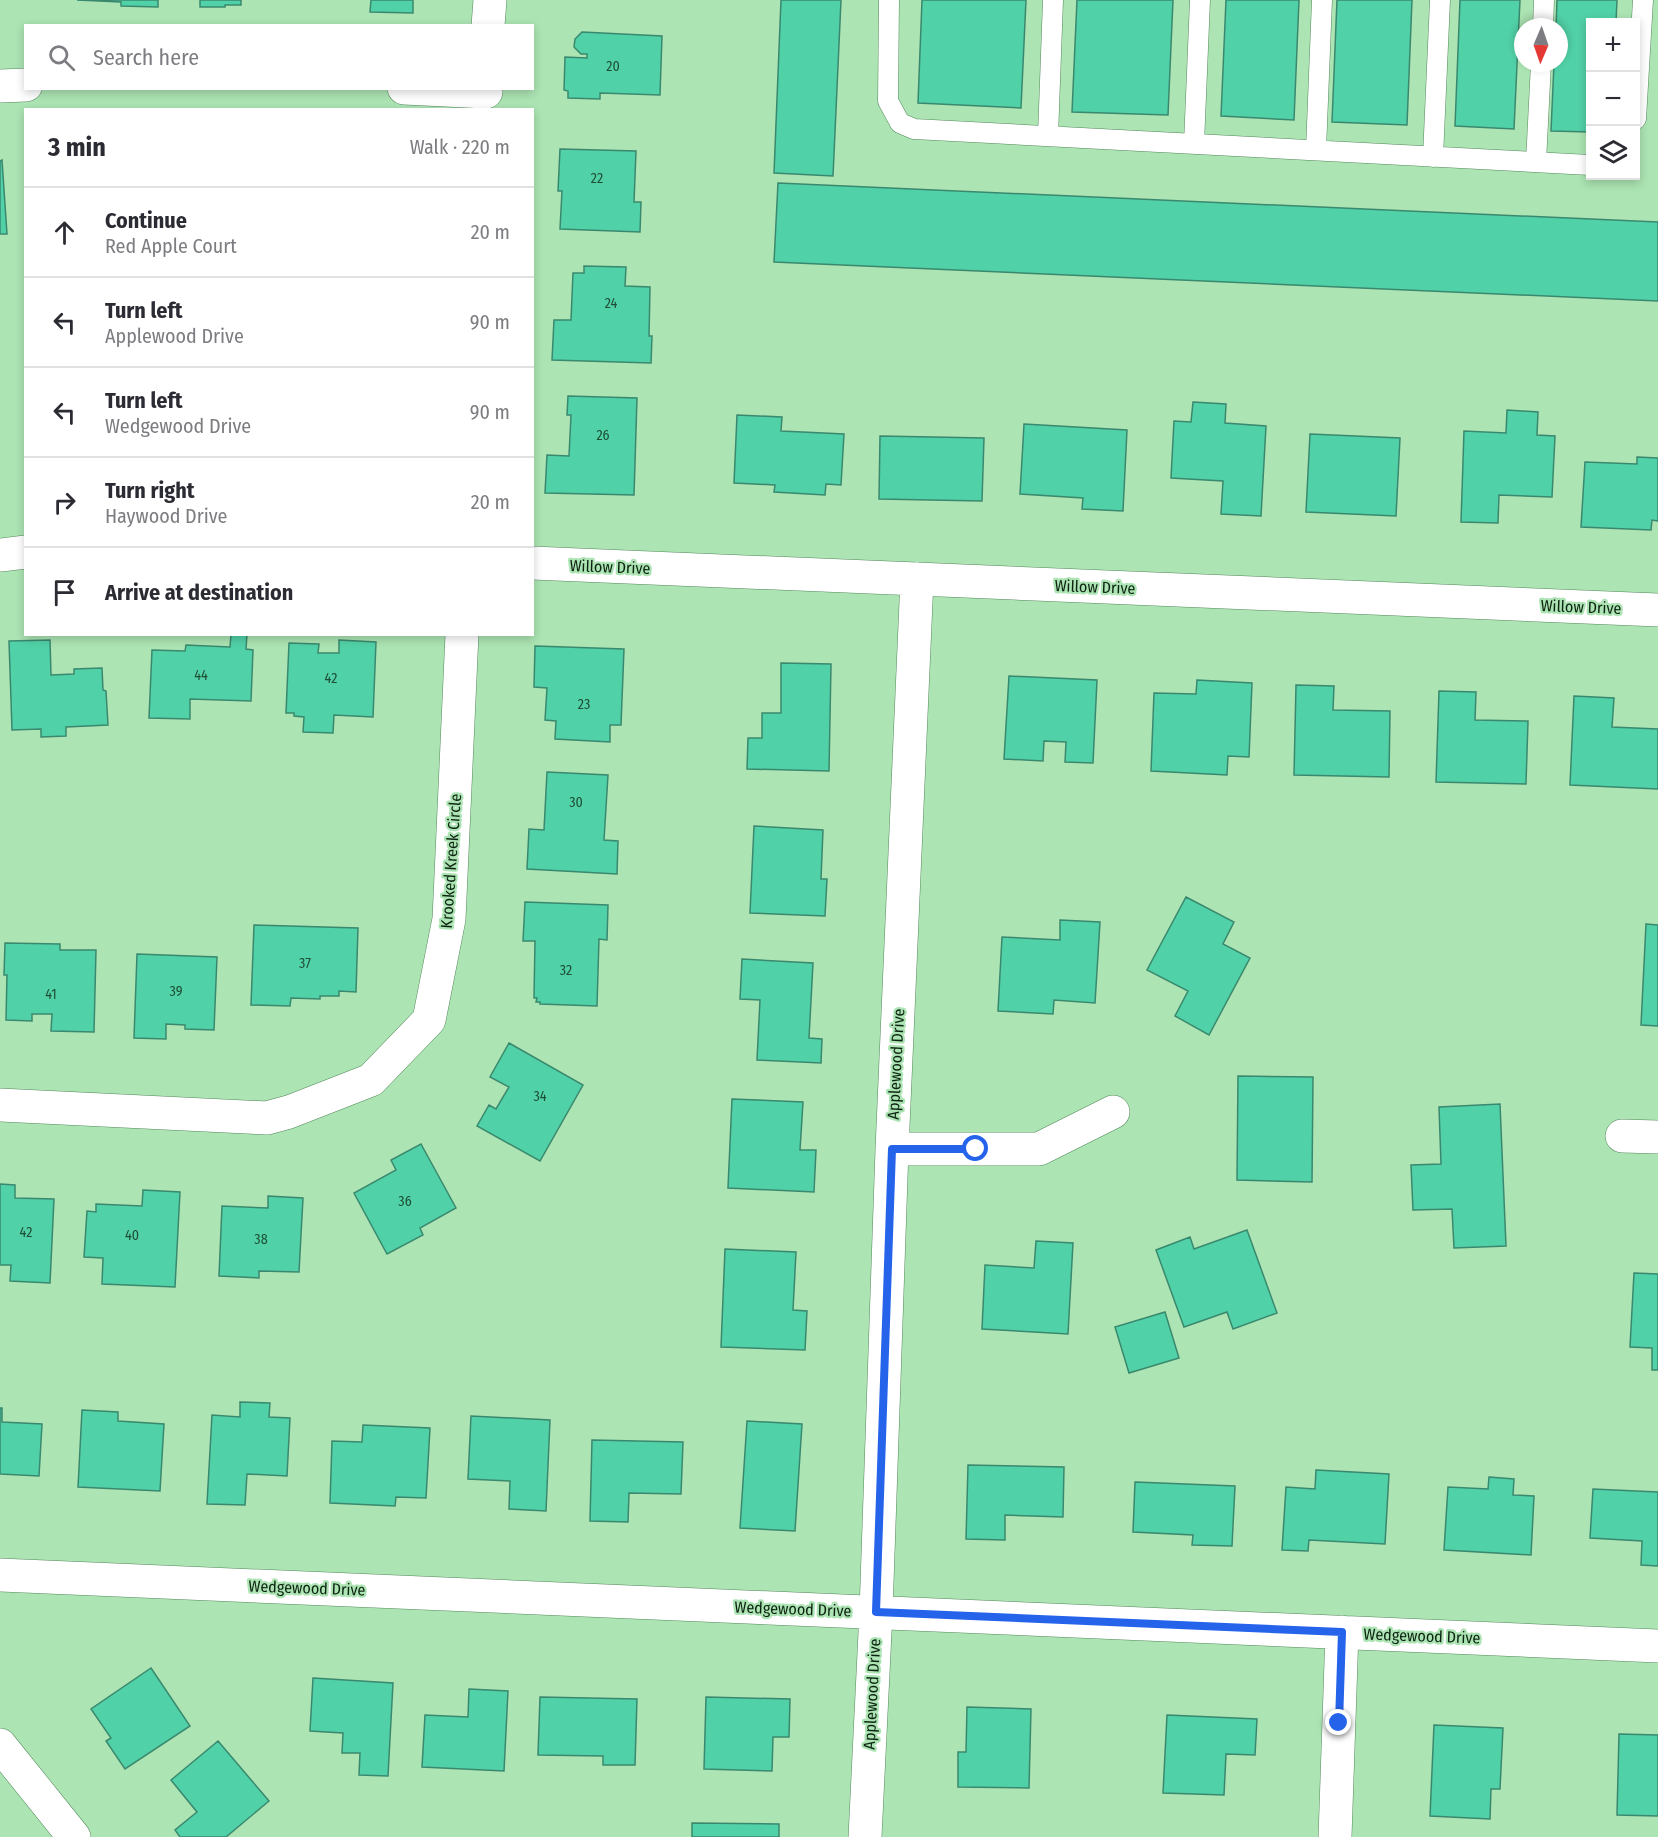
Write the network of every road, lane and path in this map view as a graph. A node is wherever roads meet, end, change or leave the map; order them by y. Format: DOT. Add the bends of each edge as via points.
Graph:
graph roads {
  1 [pos="490,0"];
  2 [pos="889,0"];
  3 [pos="1053,0"];
  4 [pos="1200,0"];
  5 [pos="1322,0"];
  6 [pos="1440,0"];
  7 [pos="1544,0"];
  8 [pos="1643,0"];
  9 [pos="1543,18"];
  10 [pos="488,24"];
  11 [pos="1541,72"];
  12 [pos="1638,72"];
  13 [pos="24,85"];
  14 [pos="0,86"];
  15 [pos="422,90"];
  16 [pos="485,97"];
  17 [pos="1048,136"];
  18 [pos="1194,144"];
  19 [pos="1316,150"];
  20 [pos="1433,157"];
  21 [pos="1536,162"];
  22 [pos="1586,165"];
  23 [pos="24,552"];
  24 [pos="0,555"];
  25 [pos="534,563"];
  26 [pos="917,579"];
  27 [pos="1658,610"];
  28 [pos="462,636"];
  29 [pos="0,1106"];
  30 [pos="1113,1112"];
  31 [pos="1622,1136"];
  32 [pos="1658,1137"];
  33 [pos="892,1149"];
  34 [pos="0,1575"];
  35 [pos="876,1612"];
  36 [pos="1342,1632"];
  37 [pos="1658,1646"];
  38 [pos="0,1745"];
  39 [pos="74,1837"];
  40 [pos="865,1837"];
  41 [pos="1335,1837"];
  1 -- 10 [label="street"];
  2 -- 17 [label="lane" via="888,101 900,123 914,129"];
  3 -- 17 [label="lane"];
  4 -- 18 [label="lane"];
  5 -- 19 [label="lane"];
  6 -- 20 [label="lane"];
  7 -- 9 [label="lane"];
  8 -- 12 [label="lane"];
  11 -- 21 [label="lane"];
  13 -- 14 [label="street"];
  15 -- 16 [label="street"];
  17 -- 18 [label="lane"];
  18 -- 19 [label="lane"];
  19 -- 20 [label="lane"];
  20 -- 21 [label="lane"];
  21 -- 22 [label="lane"];
  23 -- 24 [label="street"];
  25 -- 26 [label="street, Willow Drive"];
  26 -- 27 [label="street, Willow Drive"];
  26 -- 33 [label="street, Applewood Drive"];
  28 -- 29 [label="street, Krooked Kreek Circle" via="449,920 429,1020 371,1080 267,1118"];
  30 -- 33 [label="street" via="1039,1149"];
  31 -- 32 [label="street"];
  33 -- 35 [label="street, Applewood Drive"];
  34 -- 35 [label="street, Wedgewood Drive"];
  35 -- 36 [label="street, Wedgewood Drive"];
  35 -- 40 [label="street, Applewood Drive"];
  36 -- 37 [label="street, Wedgewood Drive"];
  36 -- 41 [label="street"];
  38 -- 39 [label="street"];
}
